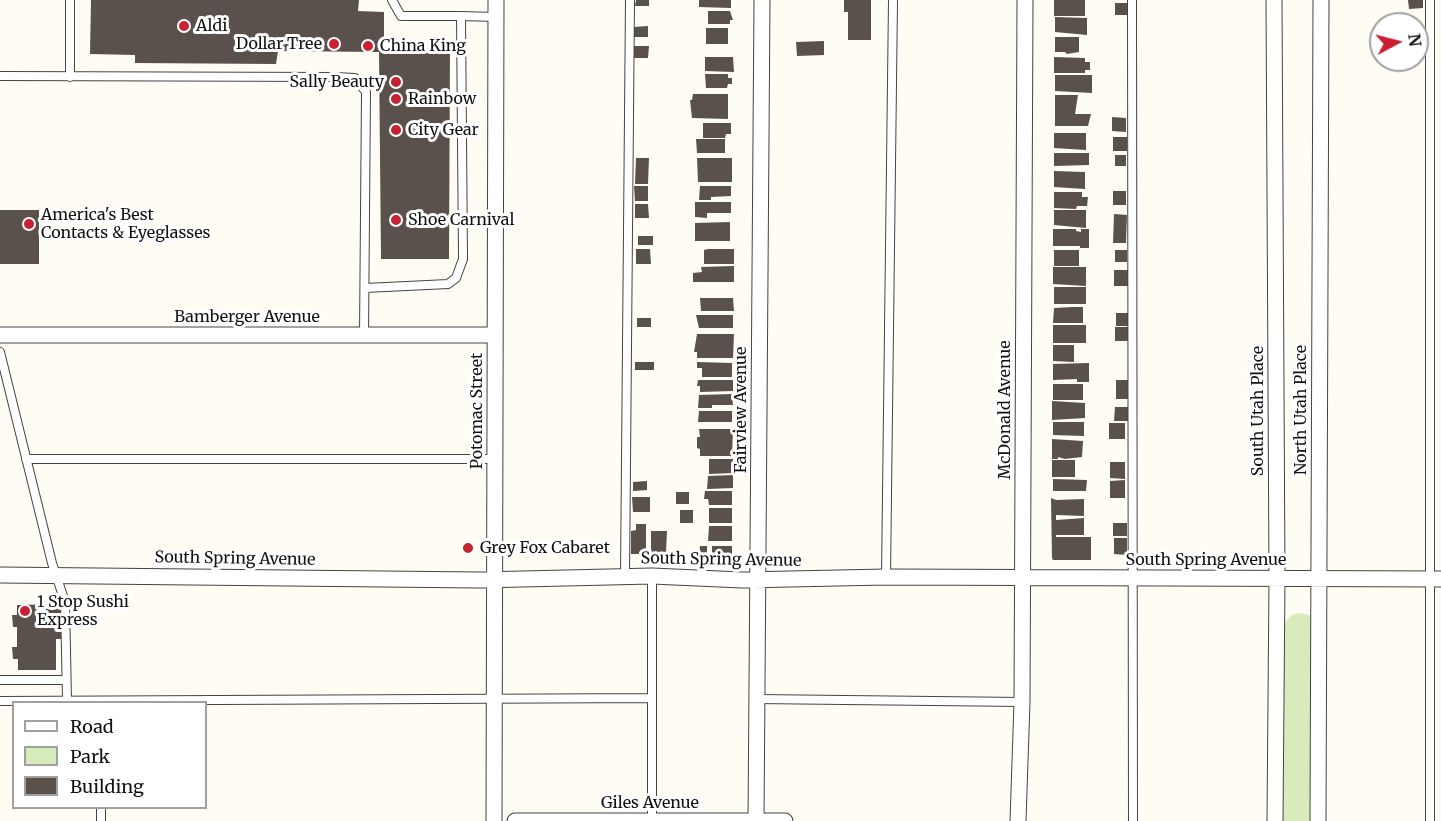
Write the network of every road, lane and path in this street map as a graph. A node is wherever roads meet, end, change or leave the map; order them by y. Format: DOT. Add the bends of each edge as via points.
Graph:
graph roads {
  1 [pos="70,0"];
  2 [pos="392,0"];
  3 [pos="496,0"];
  4 [pos="630,0"];
  5 [pos="762,0"];
  6 [pos="892,0"];
  7 [pos="1026,0"];
  8 [pos="1132,0"];
  9 [pos="1274,0"];
  10 [pos="1321,0"];
  11 [pos="1430,0"];
  12 [pos="461,16"];
  13 [pos="496,17"];
  14 [pos="0,76"];
  15 [pos="69,77"];
  16 [pos="365,288"];
  17 [pos="0,335"];
  18 [pos="364,335"];
  19 [pos="495,335"];
  20 [pos="0,352"];
  21 [pos="26,459"];
  22 [pos="495,459"];
  23 [pos="0,575"];
  24 [pos="625,576"];
  25 [pos="652,576"];
  26 [pos="57,577"];
  27 [pos="886,577"];
  28 [pos="1022,578"];
  29 [pos="1132,578"];
  30 [pos="1277,578"];
  31 [pos="759,579"];
  32 [pos="1318,579"];
  33 [pos="1436,579"];
  34 [pos="495,580"];
  35 [pos="0,680"];
  36 [pos="66,680"];
  37 [pos="652,698"];
  38 [pos="756,699"];
  39 [pos="0,700"];
  40 [pos="66,700"];
  41 [pos="495,700"];
  42 [pos="100,701"];
  43 [pos="1022,702"];
  44 [pos="652,820"];
  45 [pos="494,821"];
  46 [pos="515,821"];
  47 [pos="756,821"];
  48 [pos="785,821"];
  49 [pos="1018,821"];
  50 [pos="1133,821"];
  51 [pos="1275,821"];
  52 [pos="1318,821"];
  53 [pos="1430,821"];
  1 -- 15 [label="lane"];
  2 -- 12 [label="lane" via="401,16"];
  3 -- 13 [label="street, Potomac Street"];
  4 -- 24 [label="lane"];
  5 -- 31 [label="street, Fairview Avenue"];
  6 -- 27 [label="lane"];
  7 -- 28 [label="street, McDonald Avenue"];
  8 -- 29 [label="lane"];
  9 -- 30 [label="street, South Utah Place"];
  10 -- 32 [label="street, North Utah Place"];
  11 -- 33 [label="lane"];
  12 -- 13 [label="lane"];
  12 -- 16 [label="lane" via="463,259 456,278 448,284"];
  13 -- 19 [label="street, Potomac Street"];
  14 -- 15 [label="lane"];
  15 -- 16 [label="lane" via="355,78 366,92"];
  16 -- 18 [label="lane"];
  17 -- 18 [label="street, Bamberger Avenue"];
  18 -- 19 [label="street, Bamberger Avenue"];
  19 -- 22 [label="street, Potomac Street"];
  20 -- 21 [label="lane"];
  21 -- 22 [label="lane"];
  21 -- 26 [label="lane"];
  22 -- 34 [label="street, Potomac Street"];
  23 -- 26 [label="street, South Spring Avenue"];
  24 -- 25 [label="street, South Spring Avenue"];
  24 -- 34 [label="street, South Spring Avenue"];
  25 -- 31 [label="street, South Spring Avenue"];
  25 -- 37 [label="lane"];
  26 -- 34 [label="street, South Spring Avenue"];
  26 -- 36 [label="lane" via="65,602"];
  27 -- 28 [label="street, South Spring Avenue"];
  27 -- 31 [label="street, South Spring Avenue"];
  28 -- 29 [label="street, South Spring Avenue"];
  28 -- 43 [label="street, McDonald Avenue"];
  29 -- 30 [label="street, South Spring Avenue"];
  29 -- 50 [label="lane"];
  30 -- 32 [label="street, South Spring Avenue"];
  30 -- 51 [label="street, South Utah Place"];
  31 -- 38 [label="street, Fairview Avenue"];
  32 -- 33 [label="street, South Spring Avenue"];
  32 -- 52 [label="street, North Utah Place"];
  33 -- 53 [label="lane"];
  34 -- 41 [label="street, Potomac Street"];
  35 -- 36 [label="lane"];
  36 -- 40 [label="lane"];
  37 -- 41 [label="lane"];
  37 -- 44 [label="lane"];
  38 -- 43 [label="lane"];
  38 -- 47 [label="street, Fairview Avenue"];
  39 -- 40 [label="lane"];
  40 -- 42 [label="lane"];
  41 -- 42 [label="lane"];
  41 -- 45 [label="street, Potomac Street"];
  43 -- 49 [label="street, McDonald Avenue"];
  44 -- 46 [label="street, Giles Avenue"];
  44 -- 47 [label="street, Giles Avenue"];
  47 -- 48 [label="street, Giles Avenue"];
}
